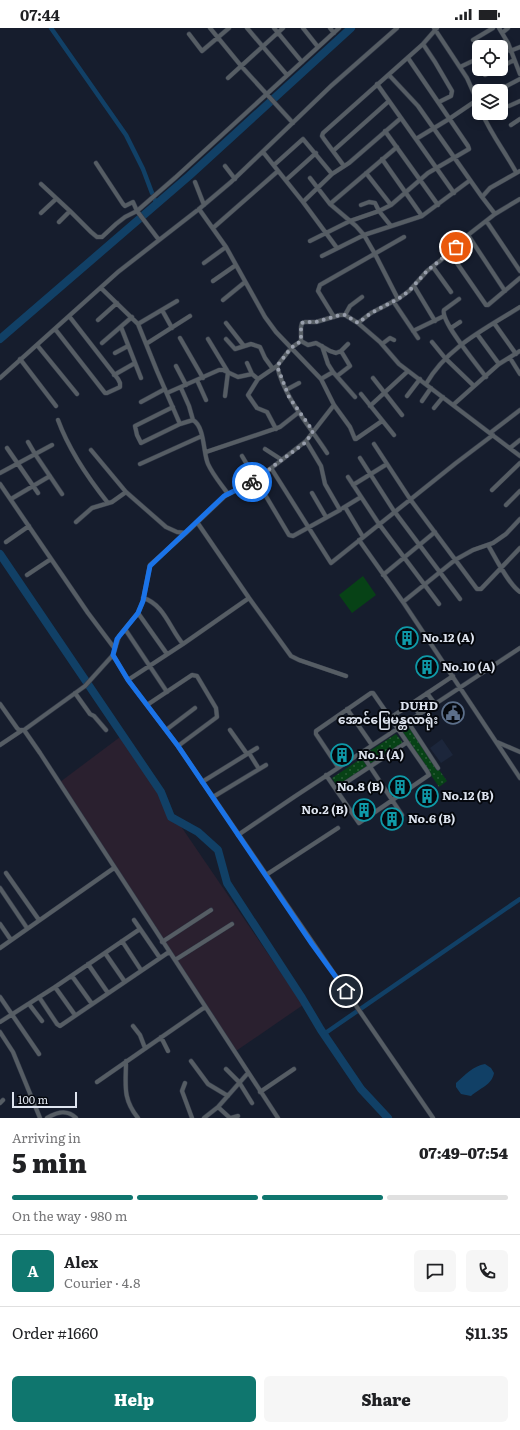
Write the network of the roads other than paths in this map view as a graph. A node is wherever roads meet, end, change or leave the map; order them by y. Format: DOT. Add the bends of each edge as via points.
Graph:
graph roads {
  1 [pos="210,28"];
  2 [pos="229,28"];
  3 [pos="247,28"];
  4 [pos="274,28"];
  5 [pos="283,28"];
  6 [pos="303,28"];
  7 [pos="330,28"];
  8 [pos="339,28"];
  9 [pos="397,28"];
  10 [pos="435,28"];
  11 [pos="493,28"];
  12 [pos="499,28"];
  13 [pos="508,28"];
  14 [pos="278,32"];
  15 [pos="334,33"];
  16 [pos="502,33"];
  17 [pos="189,34"];
  18 [pos="218,38"];
  19 [pos="473,40"];
  20 [pos="506,40"];
  21 [pos="508,43"];
  22 [pos="423,44"];
  23 [pos="263,47"];
  24 [pos="318,47"];
  25 [pos="520,47"];
  26 [pos="510,51"];
  27 [pos="408,58"];
  28 [pos="514,60"];
  29 [pos="472,61"];
  30 [pos="302,62"];
  31 [pos="508,63"];
  32 [pos="242,67"];
  33 [pos="460,67"];
  34 [pos="519,69"];
  35 [pos="520,74"];
  36 [pos="287,75"];
  37 [pos="389,75"];
  38 [pos="228,78"];
  39 [pos="520,79"];
  40 [pos="377,84"];
  41 [pos="508,85"];
  42 [pos="472,89"];
  43 [pos="266,94"];
  44 [pos="389,101"];
  45 [pos="520,101"];
  46 [pos="439,102"];
  47 [pos="472,106"];
  48 [pos="509,106"];
  49 [pos="401,118"];
  50 [pos="449,119"];
  51 [pos="520,119"];
  52 [pos="486,120"];
  53 [pos="293,124"];
  54 [pos="511,125"];
  55 [pos="434,129"];
  56 [pos="385,131"];
  57 [pos="416,139"];
  58 [pos="397,147"];
  59 [pos="333,151"];
  60 [pos="263,152"];
  61 [pos="316,153"];
  62 [pos="382,159"];
  63 [pos="454,159"];
  64 [pos="96,163"];
  65 [pos="274,165"];
  66 [pos="225,166"];
  67 [pos="344,166"];
  68 [pos="436,168"];
  69 [pos="278,171"];
  70 [pos="518,172"];
  71 [pos="366,173"];
  72 [pos="332,174"];
  73 [pos="310,178"];
  74 [pos="234,179"];
  75 [pos="286,180"];
  76 [pos="420,180"];
  77 [pos="470,181"];
  78 [pos="194,182"];
  79 [pos="41,184"];
  80 [pos="318,189"];
  81 [pos="406,193"];
  82 [pos="454,193"];
  83 [pos="482,197"];
  84 [pos="56,199"];
  85 [pos="520,199"];
  86 [pos="303,202"];
  87 [pos="330,204"];
  88 [pos="391,204"];
  89 [pos="204,205"];
  90 [pos="361,205"];
  91 [pos="438,205"];
  92 [pos="198,210"];
  93 [pos="70,211"];
  94 [pos="137,211"];
  95 [pos="379,211"];
  96 [pos="41,212"];
  97 [pos="496,214"];
  98 [pos="422,216"];
  99 [pos="350,221"];
  100 [pos="59,222"];
  101 [pos="487,222"];
  102 [pos="391,226"];
  103 [pos="213,228"];
  104 [pos="325,233"];
  105 [pos="364,235"];
  106 [pos="468,235"];
  107 [pos="404,237"];
  108 [pos="159,240"];
  109 [pos="310,241"];
  110 [pos="226,247"];
  111 [pos="337,248"];
  112 [pos="450,252"];
  113 [pos="375,254"];
  114 [pos="322,256"];
  115 [pos="204,263"];
  116 [pos="236,265"];
  117 [pos="433,267"];
  118 [pos="520,271"];
  119 [pos="520,278"];
  120 [pos="214,281"];
  121 [pos="245,282"];
  122 [pos="414,286"];
  123 [pos="101,288"];
  124 [pos="505,291"];
  125 [pos="451,292"];
  126 [pos="362,296"];
  127 [pos="459,299"];
  128 [pos="223,300"];
  129 [pos="396,300"];
  130 [pos="177,301"];
  131 [pos="117,303"];
  132 [pos="520,307"];
  133 [pos="162,310"];
  134 [pos="345,315"];
  135 [pos="69,316"];
  136 [pos="190,316"];
  137 [pos="444,316"];
  138 [pos="132,318"];
  139 [pos="332,318"];
  140 [pos="98,320"];
  141 [pos="435,321"];
  142 [pos="460,322"];
  143 [pos="226,323"];
  144 [pos="358,323"];
  145 [pos="494,323"];
  146 [pos="138,324"];
  147 [pos="121,327"];
  148 [pos="172,328"];
  149 [pos="451,328"];
  150 [pos="55,329"];
  151 [pos="413,331"];
  152 [pos="477,334"];
  153 [pos="180,338"];
  154 [pos="418,338"];
  155 [pos="208,339"];
  156 [pos="226,339"];
  157 [pos="394,340"];
  158 [pos="301,341"];
  159 [pos="432,342"];
  160 [pos="102,343"];
  161 [pos="146,344"];
  162 [pos="348,344"];
  163 [pos="382,344"];
  164 [pos="461,344"];
  165 [pos="37,345"];
  166 [pos="128,346"];
  167 [pos="244,346"];
  168 [pos="322,346"];
  169 [pos="291,348"];
  170 [pos="341,351"];
  171 [pos="520,351"];
  172 [pos="115,353"];
  173 [pos="516,354"];
  174 [pos="445,358"];
  175 [pos="510,358"];
  176 [pos="20,360"];
  177 [pos="135,363"];
  178 [pos="247,363"];
  179 [pos="500,364"];
  180 [pos="176,366"];
  181 [pos="275,367"];
  182 [pos="408,370"];
  183 [pos="228,372"];
  184 [pos="333,372"];
  185 [pos="114,374"];
  186 [pos="252,374"];
  187 [pos="520,374"];
  188 [pos="337,376"];
  189 [pos="486,376"];
  190 [pos="0,378"];
  191 [pos="141,378"];
  192 [pos="203,378"];
  193 [pos="373,378"];
  194 [pos="258,379"];
  195 [pos="420,379"];
  196 [pos="197,380"];
  197 [pos="321,380"];
  198 [pos="299,383"];
  199 [pos="426,384"];
  200 [pos="186,385"];
  201 [pos="474,386"];
  202 [pos="181,388"];
  203 [pos="431,388"];
  204 [pos="286,390"];
  205 [pos="166,391"];
  206 [pos="384,392"];
  207 [pos="76,394"];
  208 [pos="361,394"];
  209 [pos="225,396"];
  210 [pos="407,396"];
  211 [pos="355,397"];
  212 [pos="443,397"];
  213 [pos="206,400"];
  214 [pos="422,401"];
  215 [pos="141,402"];
  216 [pos="334,405"];
  217 [pos="453,405"];
  218 [pos="56,406"];
  219 [pos="370,406"];
  220 [pos="173,407"];
  221 [pos="434,408"];
  222 [pos="520,410"];
  223 [pos="299,412"];
  224 [pos="402,415"];
  225 [pos="58,420"];
  226 [pos="193,420"];
  227 [pos="382,421"];
  228 [pos="180,424"];
  229 [pos="276,429"];
  230 [pos="313,431"];
  231 [pos="491,434"];
  232 [pos="394,435"];
  233 [pos="202,436"];
  234 [pos="520,440"];
  235 [pos="28,442"];
  236 [pos="306,442"];
  237 [pos="374,444"];
  238 [pos="52,445"];
  239 [pos="7,448"];
  240 [pos="265,448"];
  241 [pos="510,448"];
  242 [pos="91,450"];
  243 [pos="206,452"];
  244 [pos="35,454"];
  245 [pos="327,454"];
  246 [pos="242,456"];
  247 [pos="520,456"];
  248 [pos="360,458"];
  249 [pos="282,460"];
  250 [pos="18,463"];
  251 [pos="520,463"];
  252 [pos="140,464"];
  253 [pos="387,464"];
  254 [pos="271,468"];
  255 [pos="0,473"];
  256 [pos="371,474"];
  257 [pos="50,476"];
  258 [pos="348,477"];
  259 [pos="256,480"];
  260 [pos="0,484"];
  261 [pos="353,485"];
  262 [pos="34,486"];
  263 [pos="492,490"];
  264 [pos="520,491"];
  265 [pos="126,492"];
  266 [pos="38,493"];
  267 [pos="312,493"];
  268 [pos="62,494"];
  269 [pos="228,494"];
  270 [pos="361,497"];
  271 [pos="11,499"];
  272 [pos="410,499"];
  273 [pos="108,503"];
  274 [pos="506,505"];
  275 [pos="344,507"];
  276 [pos="340,510"];
  277 [pos="394,511"];
  278 [pos="326,517"];
  279 [pos="520,519"];
  280 [pos="76,522"];
  281 [pos="197,522"];
  282 [pos="379,524"];
  283 [pos="29,526"];
  284 [pos="308,528"];
  285 [pos="435,532"];
  286 [pos="186,533"];
  287 [pos="363,537"];
  288 [pos="359,540"];
  289 [pos="6,542"];
  290 [pos="419,545"];
  291 [pos="488,545"];
  292 [pos="520,548"];
  293 [pos="516,553"];
  294 [pos="520,556"];
  295 [pos="405,557"];
  296 [pos="51,559"];
  297 [pos="455,560"];
  298 [pos="502,569"];
  299 [pos="440,572"];
  300 [pos="28,575"];
  301 [pos="383,575"];
  302 [pos="425,584"];
  303 [pos="520,592"];
  304 [pos="143,598"];
  305 [pos="249,598"];
  306 [pos="460,600"];
  307 [pos="403,602"];
  308 [pos="439,604"];
  309 [pos="138,613"];
  310 [pos="125,629"];
  311 [pos="183,644"];
  312 [pos="520,648"];
  313 [pos="115,649"];
  314 [pos="167,654"];
  315 [pos="113,655"];
  316 [pos="150,666"];
  317 [pos="346,676"];
  318 [pos="453,676"];
  319 [pos="128,680"];
  320 [pos="460,687"];
  321 [pos="76,692"];
  322 [pos="167,692"];
  323 [pos="427,693"];
  324 [pos="412,703"];
  325 [pos="0,704"];
  326 [pos="435,704"];
  327 [pos="147,705"];
  328 [pos="195,708"];
  329 [pos="347,709"];
  330 [pos="419,714"];
  331 [pos="390,718"];
  332 [pos="408,722"];
  333 [pos="397,729"];
  334 [pos="106,730"];
  335 [pos="166,730"];
  336 [pos="230,730"];
  337 [pos="23,731"];
  338 [pos="497,742"];
  339 [pos="406,743"];
  340 [pos="0,745"];
  341 [pos="372,745"];
  342 [pos="178,746"];
  343 [pos="257,748"];
  344 [pos="520,752"];
  345 [pos="361,753"];
  346 [pos="248,754"];
  347 [pos="266,765"];
  348 [pos="338,767"];
  349 [pos="370,767"];
  350 [pos="438,768"];
  351 [pos="259,769"];
  352 [pos="326,775"];
  353 [pos="520,778"];
  354 [pos="202,782"];
  355 [pos="336,789"];
  356 [pos="213,797"];
  357 [pos="392,801"];
  358 [pos="402,815"];
  359 [pos="338,828"];
  360 [pos="238,835"];
  361 [pos="114,868"];
  362 [pos="6,873"];
  363 [pos="266,875"];
  364 [pos="0,888"];
  365 [pos="211,910"];
  366 [pos="39,920"];
  367 [pos="134,920"];
  368 [pos="0,924"];
  369 [pos="232,924"];
  370 [pos="27,928"];
  371 [pos="140,929"];
  372 [pos="11,940"];
  373 [pos="122,941"];
  374 [pos="162,942"];
  375 [pos="0,948"];
  376 [pos="169,952"];
  377 [pos="105,953"];
  378 [pos="160,958"];
  379 [pos="174,960"];
  380 [pos="88,964"];
  381 [pos="141,970"];
  382 [pos="72,976"];
  383 [pos="125,982"];
  384 [pos="55,987"];
  385 [pos="108,993"];
  386 [pos="0,997"];
  387 [pos="39,997"];
  388 [pos="29,1004"];
  389 [pos="92,1004"];
  390 [pos="205,1007"];
  391 [pos="12,1015"];
  392 [pos="75,1015"];
  393 [pos="42,1021"];
  394 [pos="0,1022"];
  395 [pos="133,1026"];
  396 [pos="0,1032"];
  397 [pos="161,1037"];
  398 [pos="145,1048"];
  399 [pos="168,1051"];
  400 [pos="40,1054"];
  401 [pos="126,1061"];
  402 [pos="191,1061"];
  403 [pos="226,1068"];
  404 [pos="294,1069"];
  405 [pos="248,1073"];
  406 [pos="97,1082"];
  407 [pos="239,1082"];
  408 [pos="185,1083"];
  409 [pos="260,1092"];
  410 [pos="228,1096"];
  411 [pos="252,1103"];
  412 [pos="218,1107"];
  413 [pos="238,1116"];
  414 [pos="40,1118"];
  415 [pos="47,1118"];
  416 [pos="76,1118"];
  417 [pos="138,1118"];
  418 [pos="192,1118"];
  419 [pos="204,1118"];
  420 [pos="230,1118"];
  421 [pos="278,1118"];
  422 [pos="433,1118"];
  1 -- 18 [label="street"];
  2 -- 18 [label="street"];
  3 -- 23 [label="street"];
  4 -- 14 [label="street"];
  5 -- 14 [label="street"];
  6 -- 24 [label="street"];
  7 -- 15 [label="street"];
  8 -- 15 [label="street"];
  9 -- 53 [label="street" via="331,86"];
  10 -- 22 [label="street"];
  10 -- 33 [label="street"];
  11 -- 19 [label="street"];
  12 -- 16 [label="street"];
  13 -- 16 [label="street"];
  14 -- 23 [label="street"];
  14 -- 30 [label="street"];
  15 -- 24 [label="street"];
  16 -- 20 [label="street"];
  17 -- 18 [label="street" via="202,51"];
  18 -- 32 [label="street"];
  21 -- 26 [label="street"];
  22 -- 27 [label="street"];
  22 -- 46 [label="street" via="452,91 451,96"];
  23 -- 32 [label="street"];
  23 -- 36 [label="street"];
  24 -- 30 [label="street"];
  25 -- 26 [label="street"];
  26 -- 28 [label="street"];
  27 -- 37 [label="street"];
  27 -- 46 [label="street"];
  28 -- 31 [label="street"];
  28 -- 34 [label="street"];
  29 -- 33 [label="street"];
  30 -- 36 [label="street"];
  32 -- 38 [label="street"];
  32 -- 43 [label="street"];
  33 -- 42 [label="street"];
  34 -- 35 [label="street"];
  36 -- 43 [label="street"];
  37 -- 40 [label="street"];
  37 -- 55 [label="street" via="418,106"];
  39 -- 41 [label="street"];
  40 -- 44 [label="street"];
  40 -- 59 [label="street" via="323,133 322,136"];
  43 -- 53 [label="street"];
  43 -- 94 [label="street"];
  44 -- 49 [label="street"];
  44 -- 59 [label="street"];
  45 -- 48 [label="street"];
  46 -- 50 [label="street"];
  47 -- 50 [label="street"];
  49 -- 56 [label="street"];
  49 -- 57 [label="street"];
  50 -- 55 [label="street"];
  50 -- 63 [label="street" via="469,148"];
  51 -- 54 [label="street"];
  52 -- 70 [label="street"];
  53 -- 60 [label="street"];
  55 -- 57 [label="street"];
  55 -- 63 [label="street"];
  56 -- 58 [label="street"];
  56 -- 67 [label="street"];
  57 -- 68 [label="street"];
  58 -- 62 [label="street"];
  58 -- 76 [label="street"];
  59 -- 67 [label="street"];
  60 -- 65 [label="street"];
  60 -- 74 [label="street"];
  61 -- 65 [label="street" via="303,139"];
  61 -- 72 [label="street"];
  61 -- 75 [label="street"];
  62 -- 71 [label="street"];
  62 -- 81 [label="street"];
  63 -- 68 [label="street"];
  63 -- 77 [label="street"];
  64 -- 94 [label="street" via="123,204 125,206 133,202"];
  65 -- 69 [label="street"];
  66 -- 74 [label="street"];
  67 -- 72 [label="street"];
  68 -- 76 [label="street"];
  68 -- 82 [label="street"];
  69 -- 75 [label="street"];
  69 -- 103 [label="street"];
  70 -- 83 [label="street" via="490,188"];
  71 -- 87 [label="street"];
  71 -- 88 [label="street"];
  72 -- 80 [label="street"];
  73 -- 80 [label="street"];
  74 -- 89 [label="street"];
  75 -- 86 [label="street"];
  76 -- 81 [label="street"];
  76 -- 91 [label="street"];
  77 -- 82 [label="street"];
  77 -- 83 [label="street"];
  78 -- 89 [label="street"];
  79 -- 84 [label="street"];
  80 -- 86 [label="street"];
  80 -- 87 [label="street"];
  81 -- 88 [label="street"];
  81 -- 98 [label="street"];
  82 -- 91 [label="street"];
  83 -- 97 [label="street"];
  84 -- 93 [label="street"];
  84 -- 96 [label="street"];
  85 -- 97 [label="street"];
  86 -- 104 [label="street"];
  87 -- 99 [label="street"];
  88 -- 95 [label="street"];
  89 -- 92 [label="street"];
  90 -- 95 [label="street" via="373,202"];
  91 -- 98 [label="street"];
  92 -- 103 [label="street"];
  92 -- 108 [label="street"];
  93 -- 94 [label="street" via="91,232 101,238 122,219"];
  93 -- 100 [label="street"];
  94 -- 108 [label="street"];
  95 -- 99 [label="street"];
  95 -- 102 [label="street"];
  97 -- 101 [label="street"];
  98 -- 102 [label="street"];
  99 -- 104 [label="street"];
  99 -- 105 [label="street"];
  101 -- 106 [label="street"];
  101 -- 118 [label="street"];
  102 -- 105 [label="street"];
  103 -- 110 [label="street"];
  104 -- 109 [label="street"];
  104 -- 111 [label="street"];
  105 -- 111 [label="street"];
  105 -- 113 [label="street"];
  106 -- 112 [label="street"];
  106 -- 124 [label="street"];
  107 -- 113 [label="street"];
  108 -- 123 [label="street"];
  110 -- 115 [label="street"];
  110 -- 116 [label="street"];
  111 -- 114 [label="street"];
  112 -- 117 [label="street"];
  112 -- 124 [label="street" via="486,305"];
  113 -- 129 [label="street"];
  113 -- 139 [label="street" via="320,285 318,291"];
  116 -- 120 [label="street"];
  116 -- 121 [label="street"];
  117 -- 122 [label="street"];
  117 -- 125 [label="street"];
  119 -- 124 [label="street"];
  121 -- 128 [label="street"];
  121 -- 169 [label="street" via="265,317"];
  122 -- 129 [label="street"];
  122 -- 141 [label="street"];
  123 -- 131 [label="street"];
  123 -- 135 [label="street"];
  126 -- 134 [label="street" via="350,306"];
  127 -- 137 [label="street" via="444,310"];
  129 -- 144 [label="street"];
  129 -- 151 [label="street"];
  130 -- 133 [label="street"];
  131 -- 138 [label="street"];
  131 -- 140 [label="street"];
  132 -- 145 [label="street"];
  133 -- 146 [label="street"];
  133 -- 148 [label="street"];
  134 -- 139 [label="street"];
  134 -- 144 [label="street"];
  135 -- 150 [label="street"];
  135 -- 185 [label="street"];
  136 -- 148 [label="street"];
  137 -- 141 [label="street"];
  137 -- 149 [label="street"];
  138 -- 146 [label="street"];
  138 -- 147 [label="street"];
  139 -- 158 [label="street" via="302,323"];
  141 -- 151 [label="street"];
  142 -- 149 [label="street"];
  143 -- 167 [label="street"];
  144 -- 163 [label="street"];
  145 -- 152 [label="street"];
  145 -- 173 [label="street"];
  146 -- 161 [label="street"];
  147 -- 160 [label="street"];
  147 -- 166 [label="street"];
  148 -- 161 [label="street"];
  149 -- 164 [label="street"];
  150 -- 165 [label="street"];
  150 -- 185 [label="street" via="105,393 120,387"];
  151 -- 154 [label="street"];
  152 -- 164 [label="street"];
  152 -- 179 [label="street"];
  153 -- 192 [label="street"];
  155 -- 183 [label="street"];
  156 -- 167 [label="street" via="235,349"];
  157 -- 163 [label="street" via="390,338"];
  158 -- 168 [label="street" via="308,345 316,343"];
  158 -- 169 [label="street"];
  159 -- 174 [label="street"];
  161 -- 205 [label="street"];
  162 -- 170 [label="street"];
  163 -- 182 [label="street" via="399,364"];
  164 -- 174 [label="street"];
  164 -- 189 [label="street"];
  165 -- 176 [label="street"];
  165 -- 207 [label="street"];
  166 -- 172 [label="street"];
  166 -- 177 [label="street"];
  167 -- 181 [label="street" via="251,344 260,347 265,358"];
  168 -- 170 [label="street" via="333,352"];
  168 -- 184 [label="street"];
  169 -- 181 [label="street"];
  169 -- 197 [label="street"];
  170 -- 188 [label="street" via="350,366"];
  171 -- 173 [label="street"];
  173 -- 175 [label="street"];
  174 -- 199 [label="street"];
  174 -- 201 [label="street"];
  175 -- 179 [label="street"];
  175 -- 187 [label="street"];
  176 -- 190 [label="street"];
  176 -- 218 [label="street"];
  177 -- 185 [label="street"];
  177 -- 191 [label="street"];
  178 -- 186 [label="street"];
  179 -- 189 [label="street"];
  180 -- 200 [label="street"];
  181 -- 194 [label="street"];
  181 -- 204 [label="street"];
  182 -- 195 [label="street"];
  182 -- 206 [label="street"];
  183 -- 186 [label="street" via="238,377"];
  183 -- 192 [label="street" via="219,370"];
  183 -- 209 [label="street"];
  184 -- 188 [label="street"];
  184 -- 197 [label="street"];
  186 -- 194 [label="street"];
  188 -- 211 [label="street"];
  189 -- 201 [label="street"];
  192 -- 196 [label="street"];
  193 -- 206 [label="street"];
  194 -- 229 [label="street" via="248,397 257,408 267,412"];
  195 -- 199 [label="street"];
  195 -- 210 [label="street"];
  196 -- 200 [label="street"];
  196 -- 213 [label="street"];
  197 -- 216 [label="street"];
  198 -- 204 [label="street"];
  199 -- 203 [label="street"];
  200 -- 202 [label="street"];
  201 -- 217 [label="street"];
  202 -- 205 [label="street"];
  202 -- 226 [label="street"];
  203 -- 212 [label="street"];
  203 -- 214 [label="street"];
  204 -- 223 [label="street"];
  205 -- 215 [label="street"];
  205 -- 220 [label="street"];
  206 -- 219 [label="street"];
  206 -- 224 [label="street"];
  208 -- 219 [label="street"];
  212 -- 217 [label="street"];
  212 -- 221 [label="street"];
  216 -- 227 [label="street" via="356,439"];
  216 -- 230 [label="street"];
  217 -- 231 [label="street"];
  219 -- 227 [label="street"];
  220 -- 228 [label="street"];
  220 -- 228 [label="street" via="137,424 137,435 141,443"];
  222 -- 231 [label="street"];
  223 -- 229 [label="street"];
  223 -- 230 [label="street"];
  225 -- 273 [label="street" via="88,477"];
  226 -- 228 [label="street"];
  226 -- 233 [label="street"];
  227 -- 232 [label="street"];
  229 -- 243 [label="street"];
  230 -- 236 [label="street"];
  230 -- 245 [label="street"];
  231 -- 241 [label="street"];
  231 -- 272 [label="street"];
  233 -- 243 [label="street"];
  233 -- 252 [label="street"];
  234 -- 241 [label="street"];
  235 -- 244 [label="street"];
  236 -- 249 [label="street"];
  236 -- 276 [label="street"];
  237 -- 253 [label="street"];
  238 -- 244 [label="street"];
  239 -- 250 [label="street"];
  240 -- 249 [label="street"];
  241 -- 247 [label="street"];
  242 -- 265 [label="street"];
  243 -- 269 [label="street" via="208,463"];
  244 -- 250 [label="street"];
  244 -- 257 [label="street"];
  246 -- 259 [label="street"];
  248 -- 256 [label="street"];
  249 -- 254 [label="street"];
  250 -- 255 [label="street"];
  250 -- 262 [label="street"];
  251 -- 263 [label="street"];
  253 -- 256 [label="street"];
  253 -- 272 [label="street"];
  254 -- 259 [label="street"];
  254 -- 284 [label="street"];
  256 -- 261 [label="street"];
  256 -- 277 [label="street"];
  257 -- 262 [label="street"];
  257 -- 268 [label="street"];
  258 -- 261 [label="street"];
  259 -- 269 [label="street"];
  259 -- 284 [label="street" via="289,535 293,536"];
  260 -- 271 [label="street"];
  261 -- 270 [label="street"];
  262 -- 266 [label="street"];
  262 -- 271 [label="street"];
  264 -- 274 [label="street"];
  265 -- 273 [label="street"];
  265 -- 286 [label="street" via="166,527"];
  267 -- 278 [label="street"];
  269 -- 281 [label="street"];
  270 -- 275 [label="street"];
  270 -- 282 [label="street"];
  271 -- 283 [label="street"];
  272 -- 277 [label="street"];
  272 -- 285 [label="street"];
  273 -- 280 [label="street" via="92,508"];
  275 -- 276 [label="street"];
  275 -- 287 [label="street"];
  276 -- 278 [label="street"];
  277 -- 282 [label="street"];
  277 -- 290 [label="street"];
  278 -- 284 [label="street"];
  279 -- 291 [label="street" via="504,535"];
  281 -- 286 [label="street"];
  281 -- 305 [label="street"];
  282 -- 287 [label="street"];
  282 -- 295 [label="street"];
  283 -- 289 [label="street"];
  283 -- 296 [label="street"];
  284 -- 288 [label="street" via="330,562"];
  285 -- 290 [label="street"];
  285 -- 297 [label="street"];
  286 -- 304 [label="street" via="150,566"];
  287 -- 288 [label="street"];
  288 -- 301 [label="street"];
  290 -- 295 [label="street"];
  290 -- 299 [label="street"];
  291 -- 297 [label="street"];
  291 -- 298 [label="street"];
  292 -- 293 [label="street"];
  293 -- 294 [label="street"];
  293 -- 298 [label="street"];
  295 -- 301 [label="street"];
  295 -- 302 [label="street"];
  296 -- 300 [label="street"];
  296 -- 313 [label="street"];
  297 -- 298 [label="street" via="479,590"];
  297 -- 299 [label="street"];
  298 -- 303 [label="street"];
  299 -- 302 [label="street"];
  299 -- 306 [label="street"];
  301 -- 307 [label="street"];
  302 -- 307 [label="street"];
  302 -- 308 [label="street"];
  304 -- 309 [label="street"];
  304 -- 311 [label="street" via="154,602"];
  305 -- 311 [label="street"];
  305 -- 317 [label="street" via="291,656"];
  307 -- 318 [label="street"];
  309 -- 310 [label="street"];
  309 -- 314 [label="street"];
  310 -- 313 [label="street" via="117,639"];
  310 -- 316 [label="street"];
  311 -- 314 [label="street"];
  312 -- 320 [label="street"];
  313 -- 315 [label="street"];
  314 -- 316 [label="street"];
  315 -- 319 [label="street"];
  315 -- 321 [label="street" via="91,680"];
  316 -- 319 [label="street"];
  316 -- 322 [label="street"];
  318 -- 320 [label="street"];
  318 -- 323 [label="street"];
  319 -- 327 [label="street"];
  320 -- 326 [label="street"];
  320 -- 338 [label="street"];
  321 -- 334 [label="street" via="90,714"];
  321 -- 337 [label="street"];
  322 -- 327 [label="street"];
  322 -- 342 [label="street" via="195,675 217,711 217,716"];
  323 -- 324 [label="street"];
  323 -- 326 [label="street"];
  324 -- 330 [label="street"];
  324 -- 331 [label="street"];
  325 -- 337 [label="street" via="17,728"];
  326 -- 330 [label="street"];
  327 -- 335 [label="street"];
  328 -- 335 [label="street"];
  329 -- 331 [label="street" via="373,693"];
  329 -- 341 [label="street"];
  329 -- 348 [label="street" via="316,731"];
  330 -- 332 [label="street"];
  331 -- 333 [label="street"];
  332 -- 333 [label="street"];
  332 -- 350 [label="street"];
  333 -- 339 [label="street"];
  333 -- 341 [label="street"];
  335 -- 342 [label="street"];
  336 -- 346 [label="street"];
  337 -- 340 [label="street"];
  337 -- 361 [label="street" via="56,777"];
  338 -- 344 [label="street"];
  338 -- 353 [label="street"];
  339 -- 349 [label="street"];
  339 -- 357 [label="street" via="429,775"];
  341 -- 345 [label="street"];
  342 -- 354 [label="street"];
  343 -- 346 [label="street"];
  345 -- 348 [label="street"];
  345 -- 349 [label="street"];
  346 -- 351 [label="street"];
  346 -- 354 [label="street"];
  347 -- 351 [label="street"];
  348 -- 352 [label="street"];
  349 -- 355 [label="street"];
  349 -- 357 [label="street"];
  351 -- 356 [label="street"];
  352 -- 355 [label="street"];
  352 -- 360 [label="street"];
  354 -- 356 [label="street"];
  355 -- 357 [label="street" via="357,823"];
  356 -- 360 [label="street"];
  357 -- 358 [label="street"];
  359 -- 363 [label="street"];
  360 -- 363 [label="street"];
  361 -- 366 [label="street"];
  361 -- 374 [label="street"];
  362 -- 366 [label="street"];
  363 -- 422 [label="street"];
  364 -- 370 [label="street"];
  365 -- 374 [label="street"];
  366 -- 370 [label="street"];
  367 -- 371 [label="street"];
  368 -- 372 [label="street"];
  369 -- 379 [label="street"];
  370 -- 372 [label="street"];
  371 -- 373 [label="street"];
  371 -- 378 [label="street"];
  372 -- 375 [label="street"];
  373 -- 377 [label="street"];
  373 -- 381 [label="street"];
  374 -- 376 [label="street"];
  376 -- 378 [label="street"];
  376 -- 379 [label="street"];
  377 -- 380 [label="street"];
  377 -- 383 [label="street"];
  378 -- 381 [label="street"];
  379 -- 390 [label="street"];
  380 -- 382 [label="street"];
  380 -- 385 [label="street"];
  381 -- 383 [label="street"];
  382 -- 384 [label="street"];
  382 -- 389 [label="street"];
  383 -- 385 [label="street"];
  384 -- 387 [label="street"];
  384 -- 392 [label="street"];
  385 -- 389 [label="street"];
  386 -- 391 [label="street"];
  387 -- 388 [label="street"];
  387 -- 392 [label="street" via="59,1026"];
  388 -- 391 [label="street"];
  388 -- 393 [label="street"];
  389 -- 392 [label="street"];
  390 -- 397 [label="street"];
  390 -- 405 [label="street"];
  391 -- 394 [label="street"];
  391 -- 400 [label="street"];
  395 -- 398 [label="street"];
  396 -- 414 [label="street" via="13,1052"];
  397 -- 398 [label="street"];
  397 -- 399 [label="street"];
  398 -- 401 [label="street"];
  401 -- 406 [label="street"];
  401 -- 417 [label="street" via="126,1094"];
  402 -- 410 [label="street" via="208,1084"];
  403 -- 407 [label="street"];
  404 -- 409 [label="street"];
  405 -- 407 [label="street"];
  405 -- 409 [label="street"];
  407 -- 410 [label="street"];
  407 -- 411 [label="street"];
  408 -- 418 [label="street" via="182,1091"];
  409 -- 421 [label="street"];
  410 -- 412 [label="street"];
  412 -- 419 [label="street"];
  412 -- 420 [label="street"];
  413 -- 420 [label="street"];
  415 -- 416 [label="street" via="62,1112 70,1113"];
}
